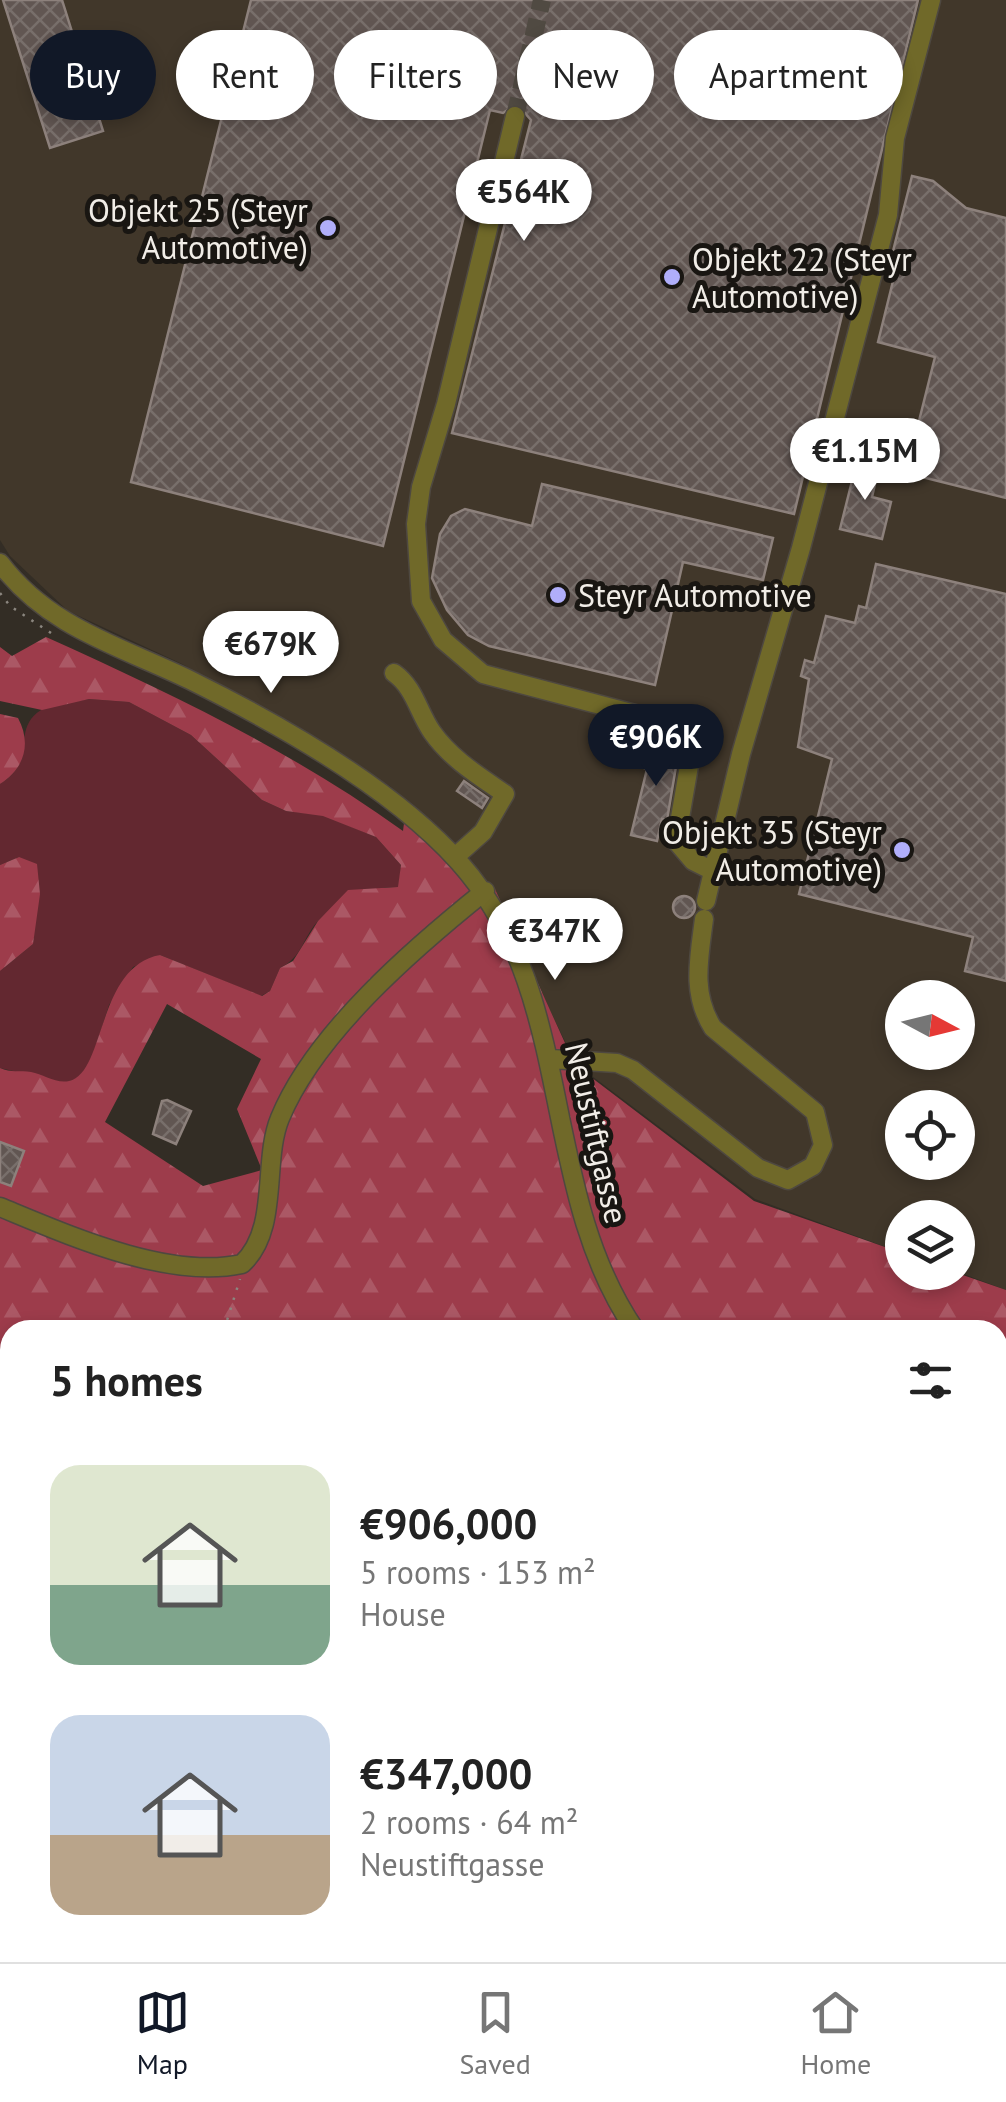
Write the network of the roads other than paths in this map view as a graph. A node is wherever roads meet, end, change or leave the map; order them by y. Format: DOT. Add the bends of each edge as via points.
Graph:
graph roads {
  1 [pos="931,0"];
  2 [pos="515,116"];
  3 [pos="0,563"];
  4 [pos="394,673"];
  5 [pos="455,858"];
  6 [pos="714,870"];
  7 [pos="484,891"];
  8 [pos="551,1059"];
  9 [pos="0,1207"];
  10 [pos="629,1320"];
  1 -- 6 [label="street" via="895,138 888,215"];
  2 -- 6 [label="street" via="421,488 416,524 422,601 443,640 483,674 688,728 694,737 676,841"];
  3 -- 5 [label="street, Neustiftgasse" via="48,614 270,722 360,781"];
  4 -- 5 [label="street" via="407,682 449,754 505,794 483,832"];
  5 -- 7 [label="street, Neustiftgasse"];
  6 -- 8 [label="street" via="698,992 703,1012 713,1028 818,1117 823,1145 807,1172 788,1180 758,1168 618,1063"];
  7 -- 8 [label="street, Neustiftgasse" via="517,950"];
  7 -- 9 [label="street" via="381,979 302,1079 278,1123 264,1220 242,1264 127,1254"];
  8 -- 10 [label="street, Neustiftgasse" via="586,1231"];
}
